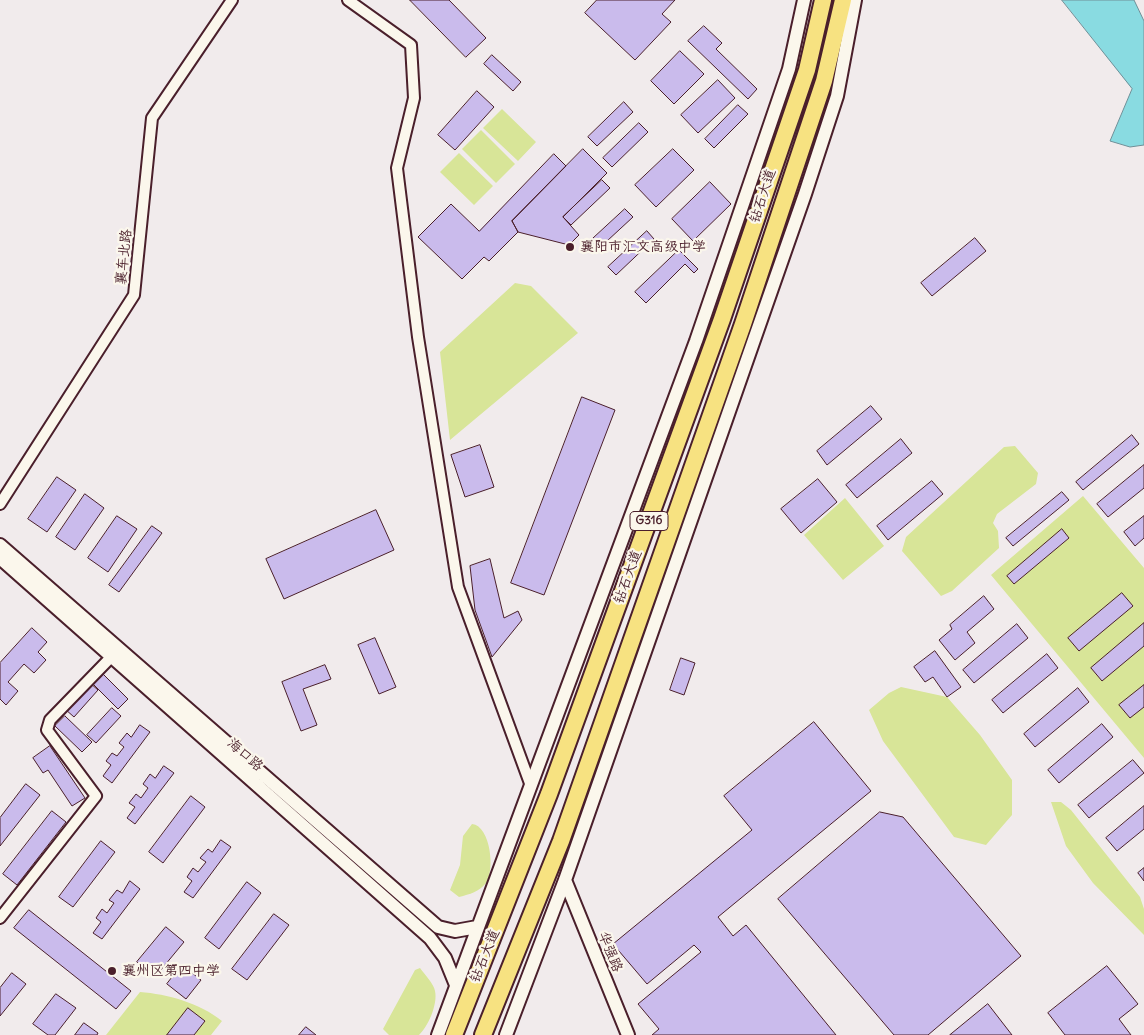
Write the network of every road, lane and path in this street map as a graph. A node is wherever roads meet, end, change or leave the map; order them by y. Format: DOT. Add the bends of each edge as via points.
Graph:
graph roads {
  1 [pos="232,0"];
  2 [pos="348,0"];
  3 [pos="804,0"];
  4 [pos="823,0"];
  5 [pos="843,0"];
  6 [pos="855,0"];
  7 [pos="0,504"];
  8 [pos="0,545"];
  9 [pos="0,558"];
  10 [pos="115,652"];
  11 [pos="530,786"];
  12 [pos="543,811"];
  13 [pos="548,873"];
  14 [pos="565,880"];
  15 [pos="0,918"];
  16 [pos="477,927"];
  17 [pos="456,985"];
  18 [pos="438,1035"];
  19 [pos="454,1035"];
  20 [pos="483,1035"];
  21 [pos="506,1035"];
  22 [pos="628,1035"];
  1 -- 7 [label="street, 襄车北路" via="152,118 134,295"];
  2 -- 11 [label="street" via="411,46 414,98 397,168 418,337 458,587"];
  3 -- 11 [label="street" via="789,69 696,341"];
  4 -- 12 [label="highway, 钻石大道 / G316" via="807,70 722,319"];
  5 -- 13 [label="highway, 钻石大道 / G316" via="824,81 743,324"];
  6 -- 14 [label="street" via="837,96"];
  8 -- 10 [label="street, 海口路"];
  9 -- 10 [label="street, 海口路"];
  10 -- 15 [label="street" via="50,720 47,730 96,796"];
  10 -- 16 [label="street, 海口路" via="438,927 455,931"];
  10 -- 17 [label="street, 海口路" via="430,938 445,958"];
  11 -- 12 [label="street"];
  11 -- 16 [label="street"];
  12 -- 19 [label="highway, 钻石大道 / G316"];
  13 -- 14 [label="street"];
  13 -- 20 [label="highway, 钻石大道 / G316"];
  14 -- 21 [label="street"];
  14 -- 22 [label="street, 华强路"];
  16 -- 17 [label="street"];
  17 -- 18 [label="street"];
}
